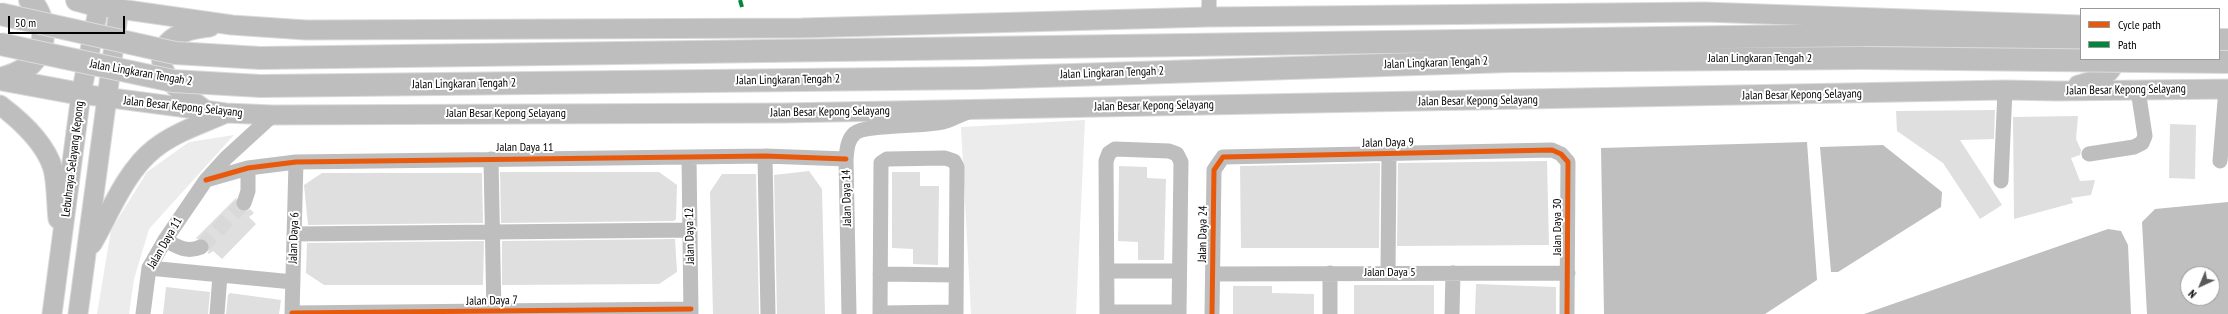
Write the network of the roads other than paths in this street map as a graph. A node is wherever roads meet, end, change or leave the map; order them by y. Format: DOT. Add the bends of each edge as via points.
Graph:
graph roads {
  1 [pos="30,0"];
  2 [pos="77,0"];
  3 [pos="110,4"];
  4 [pos="1209,9"];
  5 [pos="0,14"];
  6 [pos="232,25"];
  7 [pos="2078,29"];
  8 [pos="0,44"];
  9 [pos="1511,51"];
  10 [pos="2114,60"];
  11 [pos="2228,62"];
  12 [pos="0,79"];
  13 [pos="2227,89"];
  14 [pos="2005,90"];
  15 [pos="2138,90"];
  16 [pos="2056,92"];
  17 [pos="81,94"];
  18 [pos="108,98"];
  19 [pos="0,105"];
  20 [pos="205,110"];
  21 [pos="973,110"];
  22 [pos="226,113"];
  23 [pos="274,115"];
  24 [pos="1552,150"];
  25 [pos="1389,153"];
  26 [pos="2089,154"];
  27 [pos="765,156"];
  28 [pos="1224,156"];
  29 [pos="689,157"];
  30 [pos="491,159"];
  31 [pos="846,159"];
  32 [pos="2220,161"];
  33 [pos="296,162"];
  34 [pos="248,168"];
  35 [pos="206,180"];
  36 [pos="2000,181"];
  37 [pos="244,203"];
  38 [pos="690,230"];
  39 [pos="493,232"];
  40 [pos="294,234"];
  41 [pos="165,240"];
  42 [pos="201,247"];
  43 [pos="61,250"];
  44 [pos="88,251"];
  45 [pos="149,268"];
  46 [pos="1179,270"];
  47 [pos="1107,271"];
  48 [pos="1330,273"];
  49 [pos="1388,273"];
  50 [pos="1452,273"];
  51 [pos="1568,273"];
  52 [pos="880,274"];
  53 [pos="1213,274"];
  54 [pos="220,275"];
  55 [pos="956,275"];
  56 [pos="293,282"];
  57 [pos="691,311"];
  58 [pos="494,312"];
  59 [pos="880,313"];
  60 [pos="956,313"];
  61 [pos="1107,313"];
  62 [pos="1179,313"];
  63 [pos="52,314"];
  64 [pos="78,314"];
  65 [pos="143,314"];
  66 [pos="217,314"];
  67 [pos="292,314"];
  68 [pos="768,314"];
  69 [pos="849,314"];
  70 [pos="1212,314"];
  71 [pos="1330,314"];
  72 [pos="1452,314"];
  73 [pos="1567,314"];
  1 -- 12 [label="highway" via="42,18 42,47 24,70"];
  2 -- 3 [label="highway"];
  3 -- 6 [label="main road"];
  3 -- 17 [label="main road, Lebuhraya Selayang Kepong"];
  3 -- 18 [label="main road"];
  4 -- 6 [label="main road" via="802,28 306,30"];
  4 -- 7 [label="main road" via="1704,12"];
  5 -- 9 [label="highway, Jalan Lingkaran Tengah 2, bridge" via="175,52 260,58 981,48"];
  6 -- 20 [label="main road" via="183,32 169,39 162,52 163,67 171,82"];
  7 -- 9 [label="highway, Jalan Lingkaran Tengah 2" via="1865,35"];
  8 -- 9 [label="highway, Jalan Lingkaran Tengah 2, bridge" via="23,51 173,80 260,86 980,78"];
  9 -- 11 [label="highway, Jalan Lingkaran Tengah 2, bridge"];
  10 -- 16 [label="main road" via="2111,70 2103,77"];
  12 -- 17 [label="highway"];
  13 -- 15 [label="main road, Jalan Besar Kepong Selayang"];
  13 -- 32 [label="street"];
  14 -- 16 [label="main road, Jalan Besar Kepong Selayang"];
  14 -- 21 [label="main road, Jalan Besar Kepong Selayang"];
  14 -- 36 [label="street"];
  15 -- 16 [label="main road, Jalan Besar Kepong Selayang"];
  15 -- 26 [label="street" via="2145,136 2142,143 2134,147"];
  17 -- 18 [label="main road, Jalan Besar Kepong Selayang"];
  17 -- 43 [label="main road, Lebuhraya Selayang Kepong"];
  18 -- 20 [label="main road, Jalan Besar Kepong Selayang"];
  18 -- 44 [label="main road"];
  19 -- 43 [label="main road" via="11,113 44,149 53,169"];
  20 -- 22 [label="main road, Jalan Besar Kepong Selayang"];
  21 -- 23 [label="main road, Jalan Besar Kepong Selayang"];
  21 -- 31 [label="street, Jalan Daya 14" via="944,122 864,128 855,134 848,144"];
  22 -- 23 [label="main road, Jalan Besar Kepong Selayang"];
  22 -- 44 [label="main road" via="184,131 154,149 140,163"];
  23 -- 35 [label="street, Jalan Daya 11" via="226,158"];
  24 -- 25 [label="street, Jalan Daya 9"];
  24 -- 51 [label="street, Jalan Daya 30" via="1561,154 1568,162"];
  25 -- 28 [label="street, Jalan Daya 9"];
  25 -- 49 [label="street"];
  27 -- 29 [label="street, Jalan Daya 11"];
  27 -- 31 [label="street, Jalan Daya 11"];
  27 -- 68 [label="street"];
  28 -- 53 [label="street, Jalan Daya 24" via="1214,170"];
  29 -- 30 [label="street, Jalan Daya 11"];
  29 -- 38 [label="street, Jalan Daya 12"];
  30 -- 33 [label="street, Jalan Daya 11"];
  30 -- 39 [label="street"];
  31 -- 69 [label="street, Jalan Daya 14"];
  33 -- 34 [label="street, Jalan Daya 11"];
  33 -- 40 [label="street, Jalan Daya 6"];
  34 -- 35 [label="street, Jalan Daya 11"];
  34 -- 37 [label="street" via="248,191"];
  35 -- 41 [label="street, Jalan Daya 11"];
  38 -- 39 [label="street"];
  38 -- 57 [label="street, Jalan Daya 12"];
  39 -- 40 [label="street"];
  39 -- 58 [label="street"];
  40 -- 56 [label="street, Jalan Daya 6"];
  41 -- 42 [label="street" via="186,250"];
  41 -- 45 [label="street, Jalan Daya 11"];
  43 -- 63 [label="main road, Lebuhraya Selayang Kepong"];
  44 -- 64 [label="main road"];
  45 -- 54 [label="street"];
  45 -- 65 [label="street, Jalan Daya 11"];
  46 -- 47 [label="street"];
  46 -- 47 [label="street" via="1180,162 1177,154 1169,151 1115,150 1109,153 1106,161"];
  46 -- 62 [label="street"];
  47 -- 61 [label="street"];
  48 -- 49 [label="street, Jalan Daya 5"];
  48 -- 53 [label="street, Jalan Daya 5"];
  48 -- 71 [label="street"];
  49 -- 50 [label="street, Jalan Daya 5"];
  50 -- 51 [label="street, Jalan Daya 5"];
  50 -- 72 [label="street"];
  51 -- 73 [label="street, Jalan Daya 30"];
  52 -- 55 [label="street"];
  52 -- 55 [label="street" via="881,163 887,159 945,158 954,161 957,168"];
  52 -- 59 [label="street"];
  53 -- 70 [label="street, Jalan Daya 24"];
  54 -- 56 [label="street"];
  54 -- 66 [label="street"];
  55 -- 60 [label="street"];
  56 -- 67 [label="street, Jalan Daya 6"];
  57 -- 58 [label="street, Jalan Daya 7"];
  58 -- 67 [label="street, Jalan Daya 7"];
  59 -- 60 [label="street"];
  61 -- 62 [label="street"];
}
